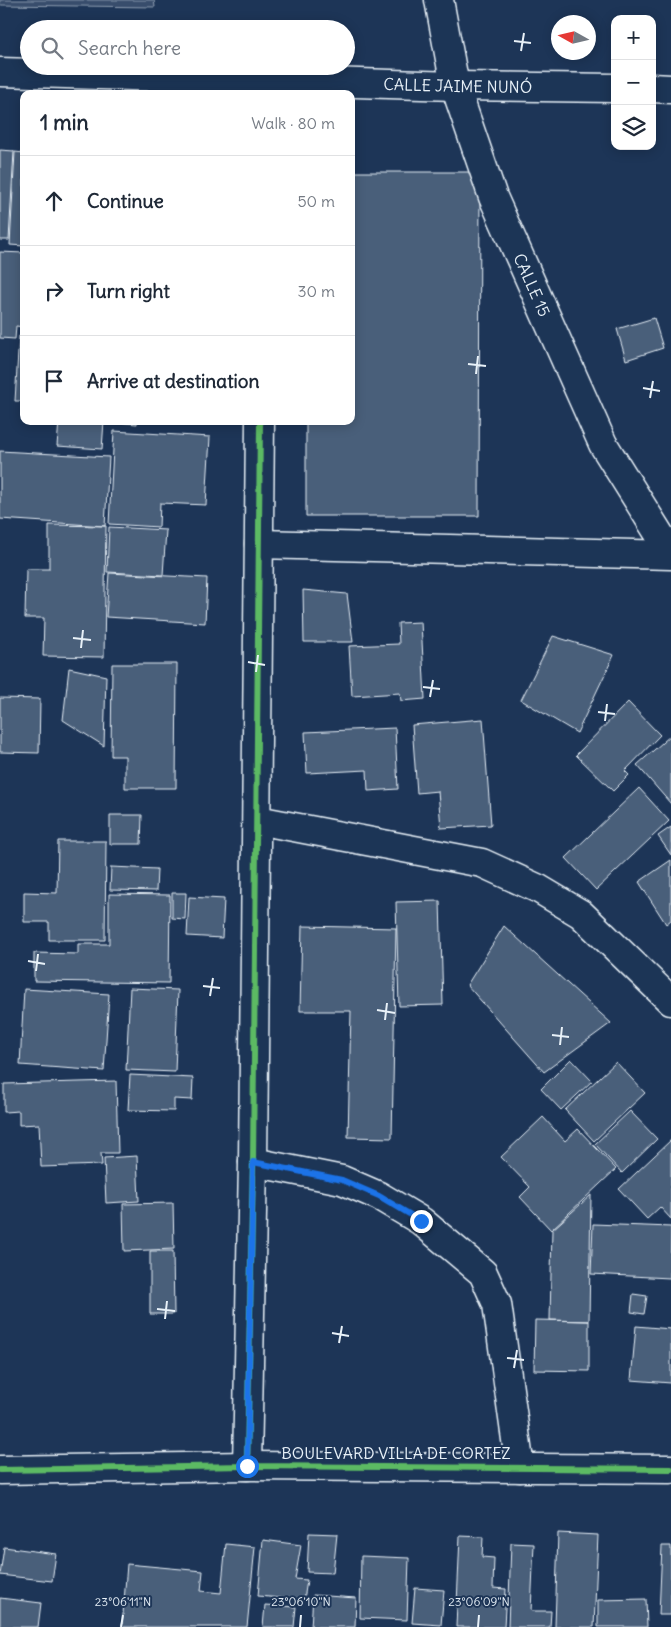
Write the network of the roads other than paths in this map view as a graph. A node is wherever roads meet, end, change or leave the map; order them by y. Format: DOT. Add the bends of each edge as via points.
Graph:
graph roads {
  1 [pos="439,0"];
  2 [pos="0,72"];
  3 [pos="20,73"];
  4 [pos="53,75"];
  5 [pos="455,86"];
  6 [pos="263,87"];
  7 [pos="611,88"];
  8 [pos="656,88"];
  9 [pos="671,89"];
  10 [pos="260,425"];
  11 [pos="259,544"];
  12 [pos="671,554"];
  13 [pos="257,820"];
  14 [pos="671,1001"];
  15 [pos="253,1162"];
  16 [pos="247,1466"];
  17 [pos="520,1468"];
  18 [pos="671,1469"];
  19 [pos="0,1470"];
  1 -- 5 [label="street, CALLE 15"];
  2 -- 3 [label="street, CALLE JAIME NUNÓ"];
  4 -- 6 [label="street, CALLE JAIME NUNÓ"];
  5 -- 6 [label="street, CALLE JAIME NUNÓ"];
  5 -- 7 [label="street, CALLE JAIME NUNÓ"];
  5 -- 12 [label="street, CALLE 15" via="493,198 603,444"];
  8 -- 9 [label="street"];
  10 -- 11 [label="street"];
  11 -- 12 [label="street"];
  11 -- 13 [label="street"];
  13 -- 14 [label="street" via="482,863 539,889 581,914"];
  13 -- 15 [label="street"];
  15 -- 16 [label="street"];
  15 -- 17 [label="street" via="342,1180 379,1196 421,1221 483,1273 497,1304"];
  16 -- 17 [label="street, BOULEVARD VILLA DE CORTEZ"];
  16 -- 19 [label="street, BOULEVARD VILLA DE CORTEZ"];
  17 -- 18 [label="street, BOULEVARD VILLA DE CORTEZ"];
}
